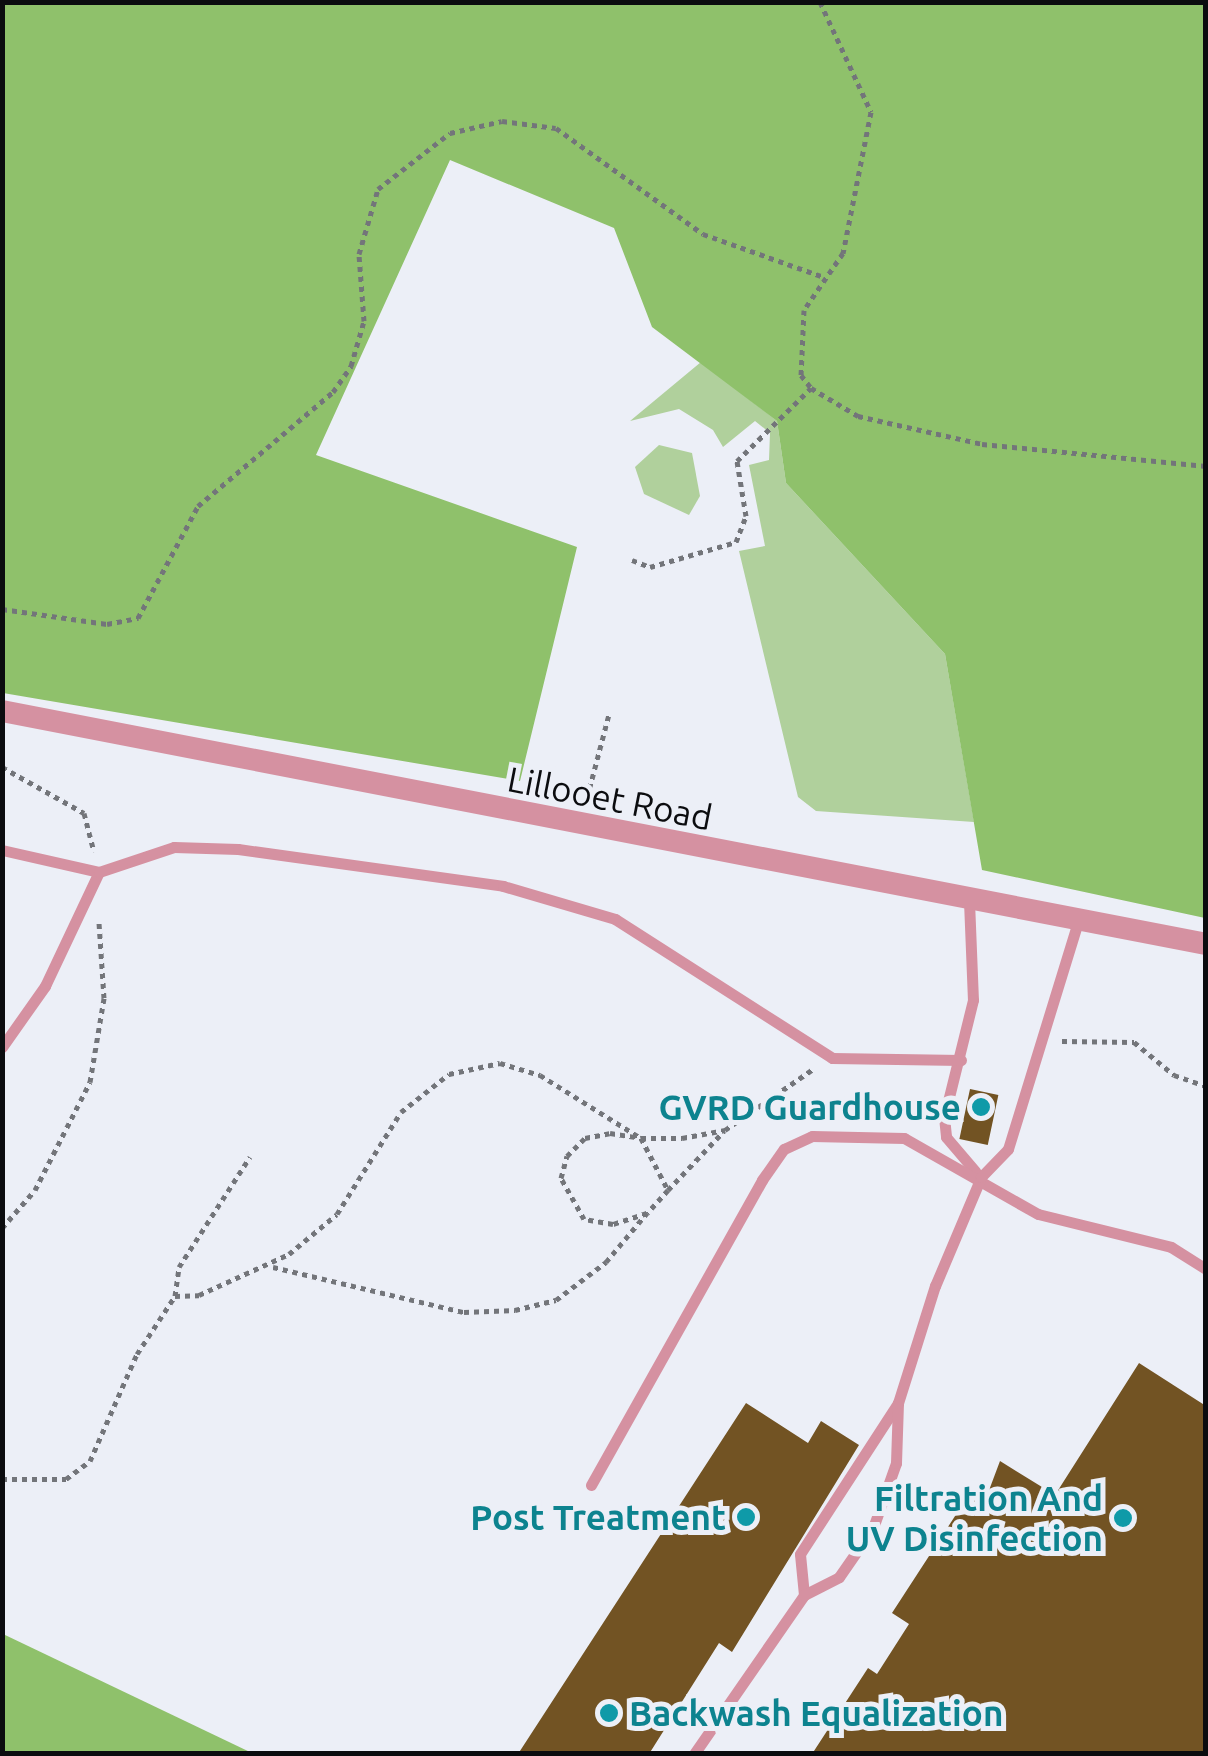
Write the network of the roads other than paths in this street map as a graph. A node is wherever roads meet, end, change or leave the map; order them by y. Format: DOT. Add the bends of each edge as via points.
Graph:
graph roads {
  1 [pos="2,711"];
  2 [pos="2,850"];
  3 [pos="99,872"];
  4 [pos="969,901"];
  5 [pos="1078,922"];
  6 [pos="1206,944"];
  7 [pos="2,1047"];
  8 [pos="961,1060"];
  9 [pos="981,1178"];
  10 [pos="1206,1269"];
  11 [pos="898,1403"];
  12 [pos="591,1486"];
  13 [pos="804,1594"];
  14 [pos="694,1754"];
  1 -- 4 [label="street, Lillooet Road"];
  2 -- 3 [label="lane"];
  3 -- 7 [label="lane" via="45,986"];
  3 -- 8 [label="lane" via="174,847 238,849 503,886 615,919 832,1058"];
  4 -- 5 [label="street, Lillooet Road"];
  4 -- 8 [label="lane" via="976,969"];
  5 -- 6 [label="street, Lillooet Road"];
  5 -- 9 [label="lane" via="1008,1149"];
  8 -- 9 [label="lane" via="946,1137"];
  9 -- 10 [label="lane" via="1038,1214 1171,1247"];
  9 -- 11 [label="lane"];
  9 -- 12 [label="lane" via="904,1138 844,1133 784,1149"];
  11 -- 13 [label="lane" via="800,1554"];
  11 -- 13 [label="lane" via="896,1463 873,1528 839,1578"];
  13 -- 14 [label="lane"];
}
